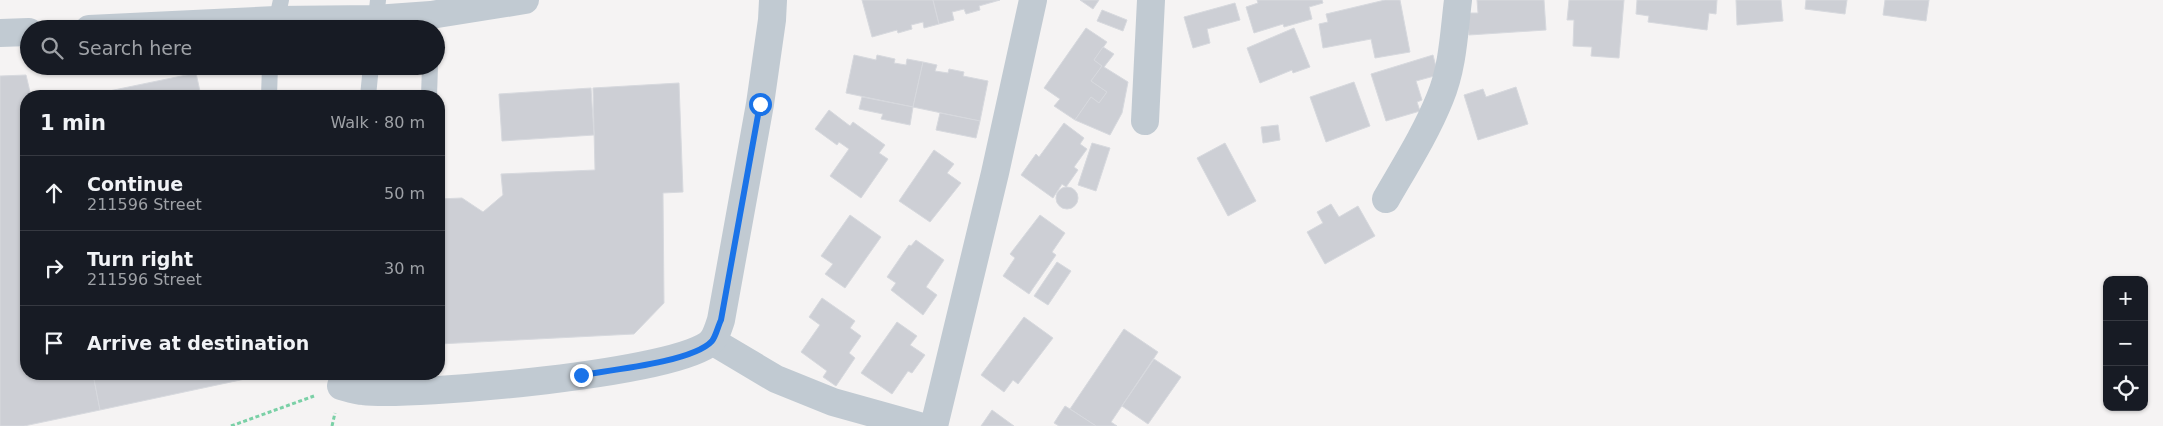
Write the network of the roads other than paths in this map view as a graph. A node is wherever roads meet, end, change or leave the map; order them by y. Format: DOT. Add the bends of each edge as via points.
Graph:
graph roads {
  1 [pos="525,0"];
  2 [pos="773,0"];
  3 [pos="1033,0"];
  4 [pos="1151,0"];
  5 [pos="1458,0"];
  6 [pos="431,15"];
  7 [pos="277,16"];
  8 [pos="376,16"];
  9 [pos="219,20"];
  10 [pos="20,32"];
  11 [pos="0,33"];
  12 [pos="270,75"];
  13 [pos="370,75"];
  14 [pos="430,75"];
  15 [pos="269,90"];
  16 [pos="369,90"];
  17 [pos="429,90"];
  18 [pos="1145,121"];
  19 [pos="1386,199"];
  20 [pos="712,340"];
  21 [pos="341,380"];
  22 [pos="919,426"];
  23 [pos="934,426"];
  1 -- 6 [label="street"];
  2 -- 20 [label="street" via="760,104 721,320"];
  3 -- 23 [label="street" via="998,164"];
  4 -- 18 [label="street"];
  5 -- 19 [label="street" via="1450,62 1440,97"];
  6 -- 8 [label="street"];
  7 -- 8 [label="street"];
  7 -- 9 [label="street"];
  10 -- 11 [label="street"];
  12 -- 15 [label="lane"];
  13 -- 16 [label="lane"];
  14 -- 17 [label="lane"];
  20 -- 21 [label="street" via="702,348 670,360 508,385 394,392 362,391"];
  20 -- 22 [label="street" via="776,379 833,402"];
}
